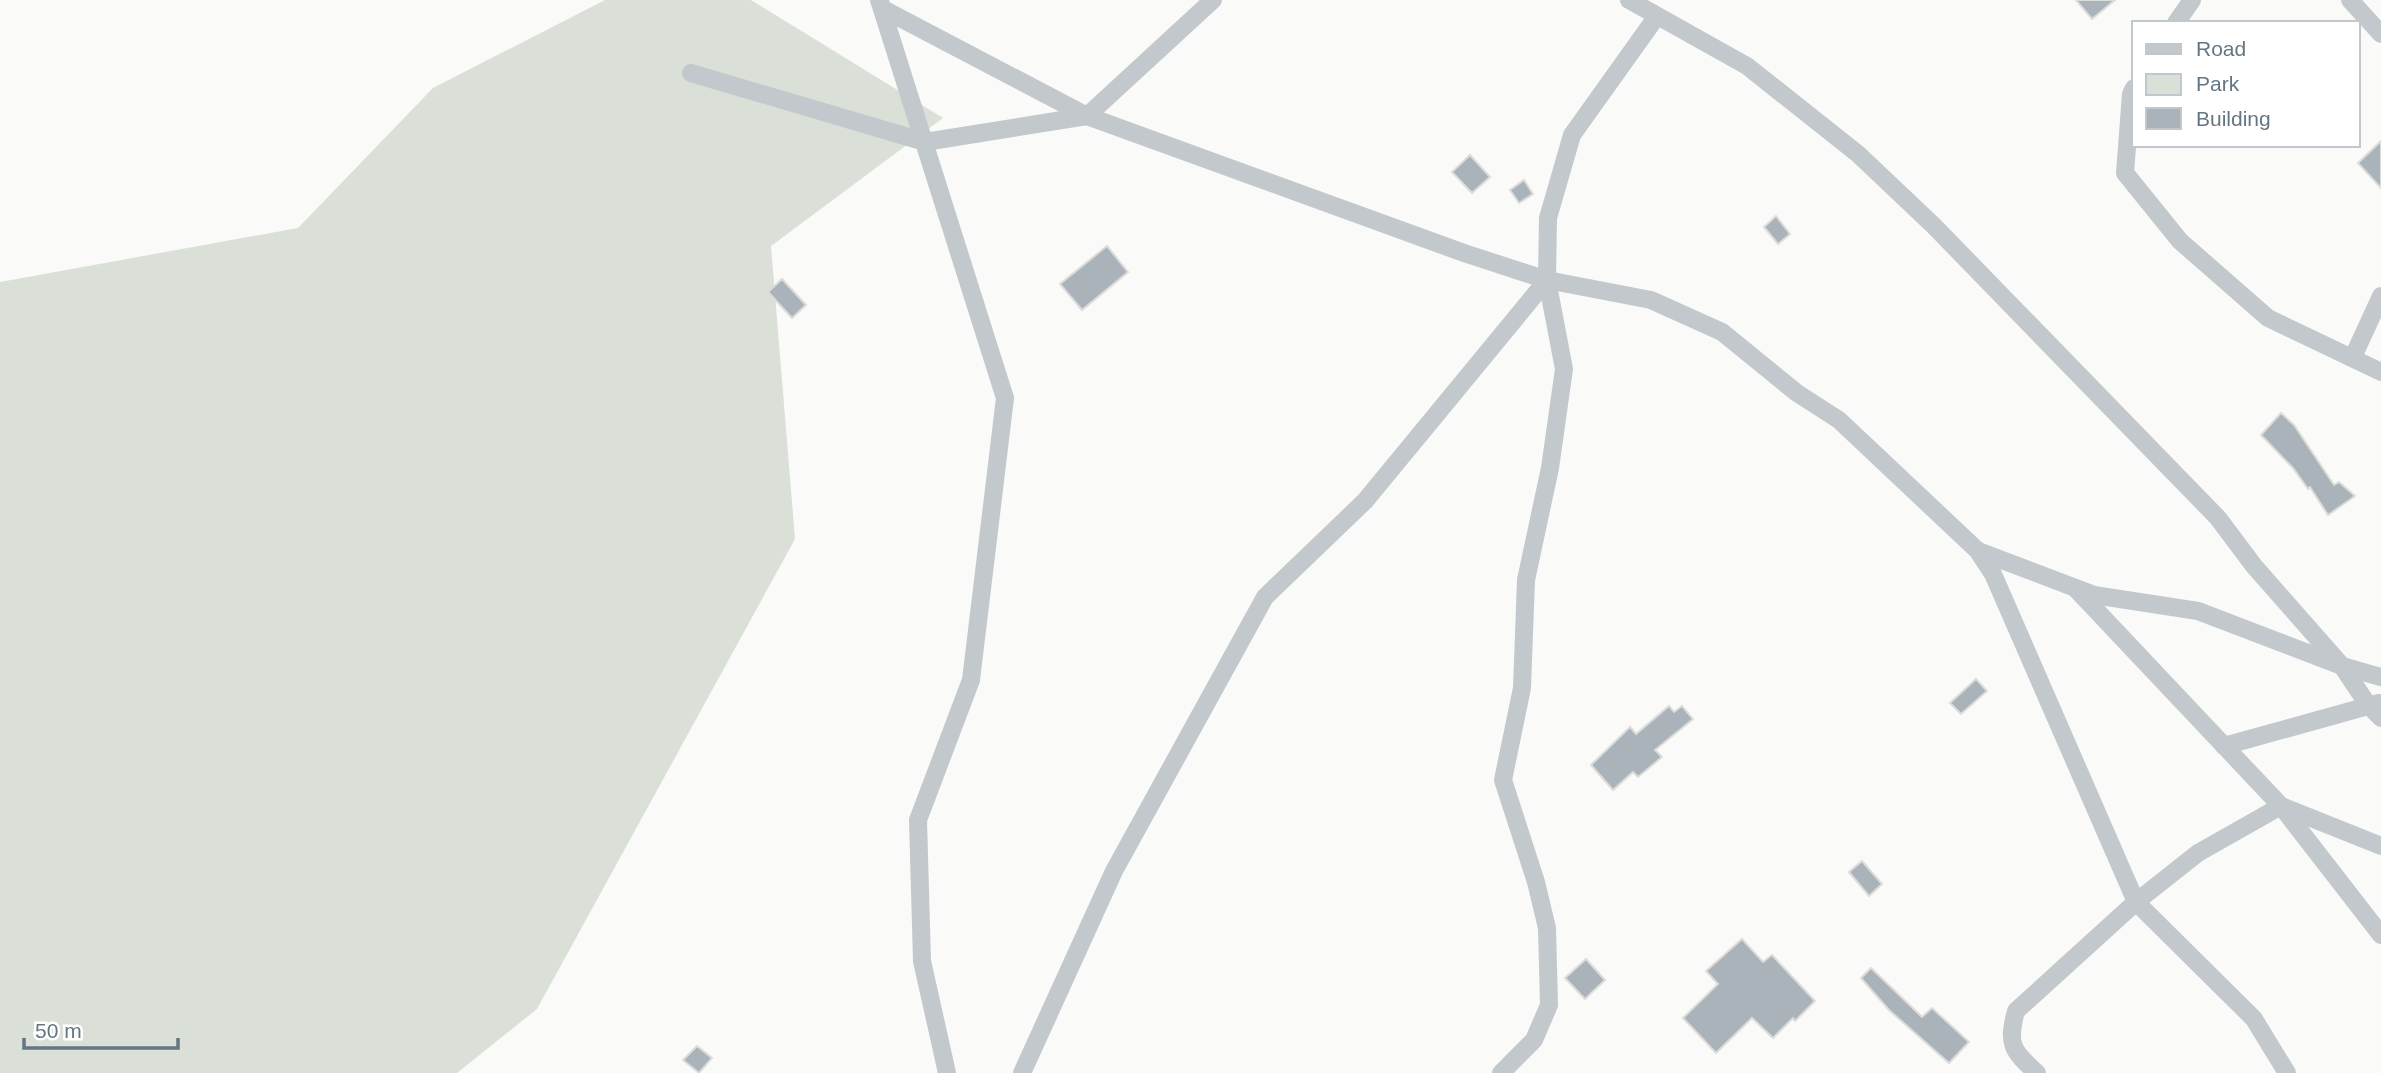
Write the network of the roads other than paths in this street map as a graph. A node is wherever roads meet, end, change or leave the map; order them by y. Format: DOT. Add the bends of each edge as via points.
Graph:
graph roads {
  1 [pos="1213,0"];
  2 [pos="1629,0"];
  3 [pos="2192,0"];
  4 [pos="2350,0"];
  5 [pos="880,3"];
  6 [pos="1657,16"];
  7 [pos="2177,21"];
  8 [pos="2381,34"];
  9 [pos="691,73"];
  10 [pos="2132,92"];
  11 [pos="1087,116"];
  12 [pos="925,142"];
  13 [pos="1547,280"];
  14 [pos="2381,296"];
  15 [pos="2353,357"];
  16 [pos="2381,372"];
  17 [pos="1978,551"];
  18 [pos="2075,587"];
  19 [pos="2342,666"];
  20 [pos="2381,677"];
  21 [pos="2374,704"];
  22 [pos="2381,718"];
  23 [pos="2224,746"];
  24 [pos="2281,806"];
  25 [pos="2381,846"];
  26 [pos="2136,902"];
  27 [pos="2381,935"];
  28 [pos="947,1073"];
  29 [pos="1022,1073"];
  30 [pos="1501,1073"];
  31 [pos="2037,1073"];
  32 [pos="2287,1073"];
  1 -- 11 [label="street"];
  2 -- 6 [label="street"];
  3 -- 7 [label="street"];
  4 -- 8 [label="street"];
  5 -- 11 [label="street"];
  5 -- 12 [label="street"];
  6 -- 13 [label="street" via="1572,135 1548,218"];
  6 -- 19 [label="street" via="1747,66 1858,154 1934,226 2218,518"];
  9 -- 12 [label="street"];
  10 -- 15 [label="street" via="2125,173 2180,241 2267,318"];
  11 -- 12 [label="street"];
  11 -- 13 [label="street"];
  12 -- 28 [label="street" via="1006,398 971,680 918,821 922,961"];
  13 -- 17 [label="street" via="1651,300 1722,332 1797,393 1839,420"];
  13 -- 29 [label="street" via="1365,501 1265,597 1114,872"];
  13 -- 30 [label="street" via="1564,369 1550,468 1526,580 1522,688 1503,780 1546,928 1549,1005 1534,1040"];
  14 -- 15 [label="street"];
  15 -- 16 [label="street"];
  17 -- 18 [label="street"];
  17 -- 26 [label="street" via="1998,586"];
  18 -- 19 [label="street" via="2094,595 2198,611"];
  18 -- 23 [label="street"];
  19 -- 20 [label="street"];
  19 -- 21 [label="street"];
  21 -- 22 [label="street"];
  21 -- 23 [label="street"];
  23 -- 24 [label="street"];
  24 -- 25 [label="street"];
  24 -- 26 [label="street" via="2198,853"];
  24 -- 27 [label="street"];
  26 -- 31 [label="street" via="2016,1011 2010,1033 2016,1054"];
  26 -- 32 [label="street" via="2254,1019"];
}
